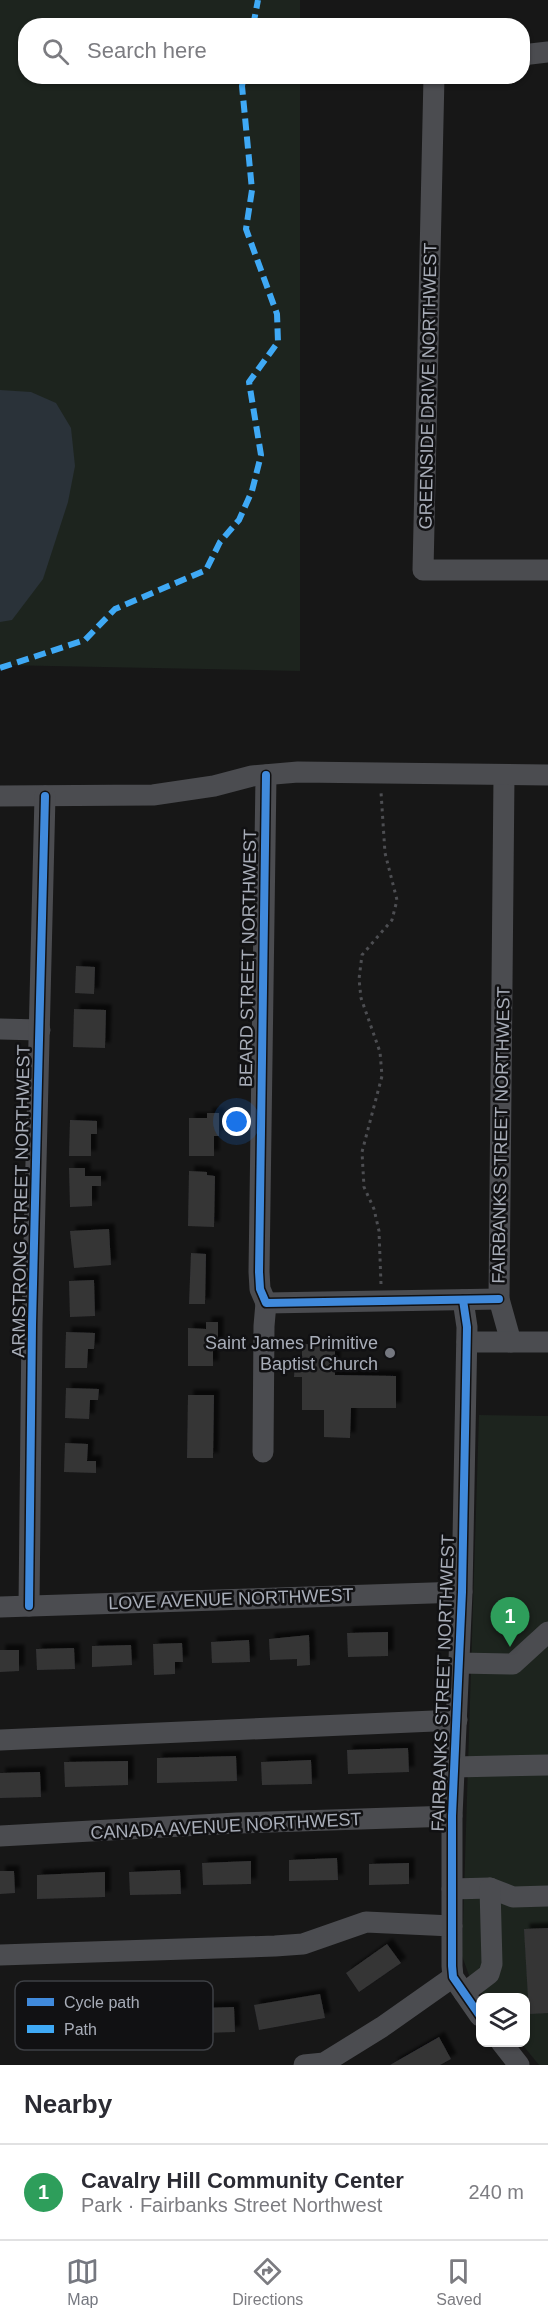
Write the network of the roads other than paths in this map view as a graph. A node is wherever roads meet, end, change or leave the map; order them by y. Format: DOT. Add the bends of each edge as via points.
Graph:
graph roads {
  1 [pos="548,52"];
  2 [pos="530,54"];
  3 [pos="434,84"];
  4 [pos="548,570"];
  5 [pos="266,775"];
  6 [pos="504,775"];
  7 [pos="548,775"];
  8 [pos="0,796"];
  9 [pos="45,796"];
  10 [pos="0,1029"];
  11 [pos="40,1030"];
  12 [pos="499,1299"];
  13 [pos="463,1300"];
  14 [pos="266,1303"];
  15 [pos="467,1342"];
  16 [pos="511,1342"];
  17 [pos="548,1342"];
  18 [pos="263,1452"];
  19 [pos="462,1592"];
  20 [pos="29,1606"];
  21 [pos="0,1607"];
  22 [pos="548,1632"];
  23 [pos="459,1663"];
  24 [pos="456,1720"];
  25 [pos="0,1740"];
  26 [pos="548,1765"];
  27 [pos="454,1767"];
  28 [pos="452,1816"];
  29 [pos="0,1836"];
  30 [pos="490,1888"];
  31 [pos="452,1889"];
  32 [pos="548,1896"];
  33 [pos="452,1926"];
  34 [pos="0,1955"];
  35 [pos="459,1985"];
  36 [pos="476,2010"];
  37 [pos="504,2047"];
  38 [pos="304,2065"];
  39 [pos="519,2065"];
  1 -- 2 [label="street"];
  3 -- 4 [label="street, GREENSIDE DRIVE NORTHWEST" via="423,570"];
  5 -- 6 [label="street"];
  5 -- 9 [label="street" via="153,795"];
  5 -- 14 [label="street, BEARD STREET NORTHWEST" via="259,1272"];
  6 -- 7 [label="street"];
  6 -- 12 [label="street, FAIRBANKS STREET NORTHWEST"];
  8 -- 9 [label="street"];
  9 -- 11 [label="street, ARMSTRONG STREET NORTHWEST"];
  10 -- 11 [label="street"];
  11 -- 20 [label="street, ARMSTRONG STREET NORTHWEST"];
  12 -- 13 [label="street"];
  12 -- 16 [label="street, FAIRBANKS STREET NORTHWEST"];
  13 -- 14 [label="street"];
  13 -- 15 [label="street, FAIRBANKS STREET NORTHWEST"];
  14 -- 18 [label="street, BEARD STREET NORTHWEST"];
  15 -- 16 [label="street"];
  15 -- 19 [label="street, FAIRBANKS STREET NORTHWEST"];
  16 -- 17 [label="street"];
  19 -- 20 [label="street, LOVE AVENUE NORTHWEST"];
  19 -- 23 [label="street, FAIRBANKS STREET NORTHWEST"];
  20 -- 21 [label="street, LOVE AVENUE NORTHWEST"];
  22 -- 23 [label="street" via="513,1664"];
  23 -- 24 [label="street, FAIRBANKS STREET NORTHWEST"];
  24 -- 25 [label="street"];
  24 -- 27 [label="street, FAIRBANKS STREET NORTHWEST"];
  26 -- 27 [label="street"];
  27 -- 28 [label="street, FAIRBANKS STREET NORTHWEST"];
  28 -- 29 [label="street, CANADA AVENUE NORTHWEST"];
  28 -- 31 [label="street, FAIRBANKS STREET NORTHWEST"];
  30 -- 31 [label="street"];
  30 -- 32 [label="street" via="513,1897"];
  30 -- 35 [label="street" via="489,1974"];
  31 -- 33 [label="street, FAIRBANKS STREET NORTHWEST"];
  33 -- 34 [label="street" via="366,1922 303,1944"];
  33 -- 35 [label="street, FAIRBANKS STREET NORTHWEST"];
  35 -- 36 [label="street"];
  35 -- 38 [label="street" via="324,2063"];
  37 -- 39 [label="street"];
}
